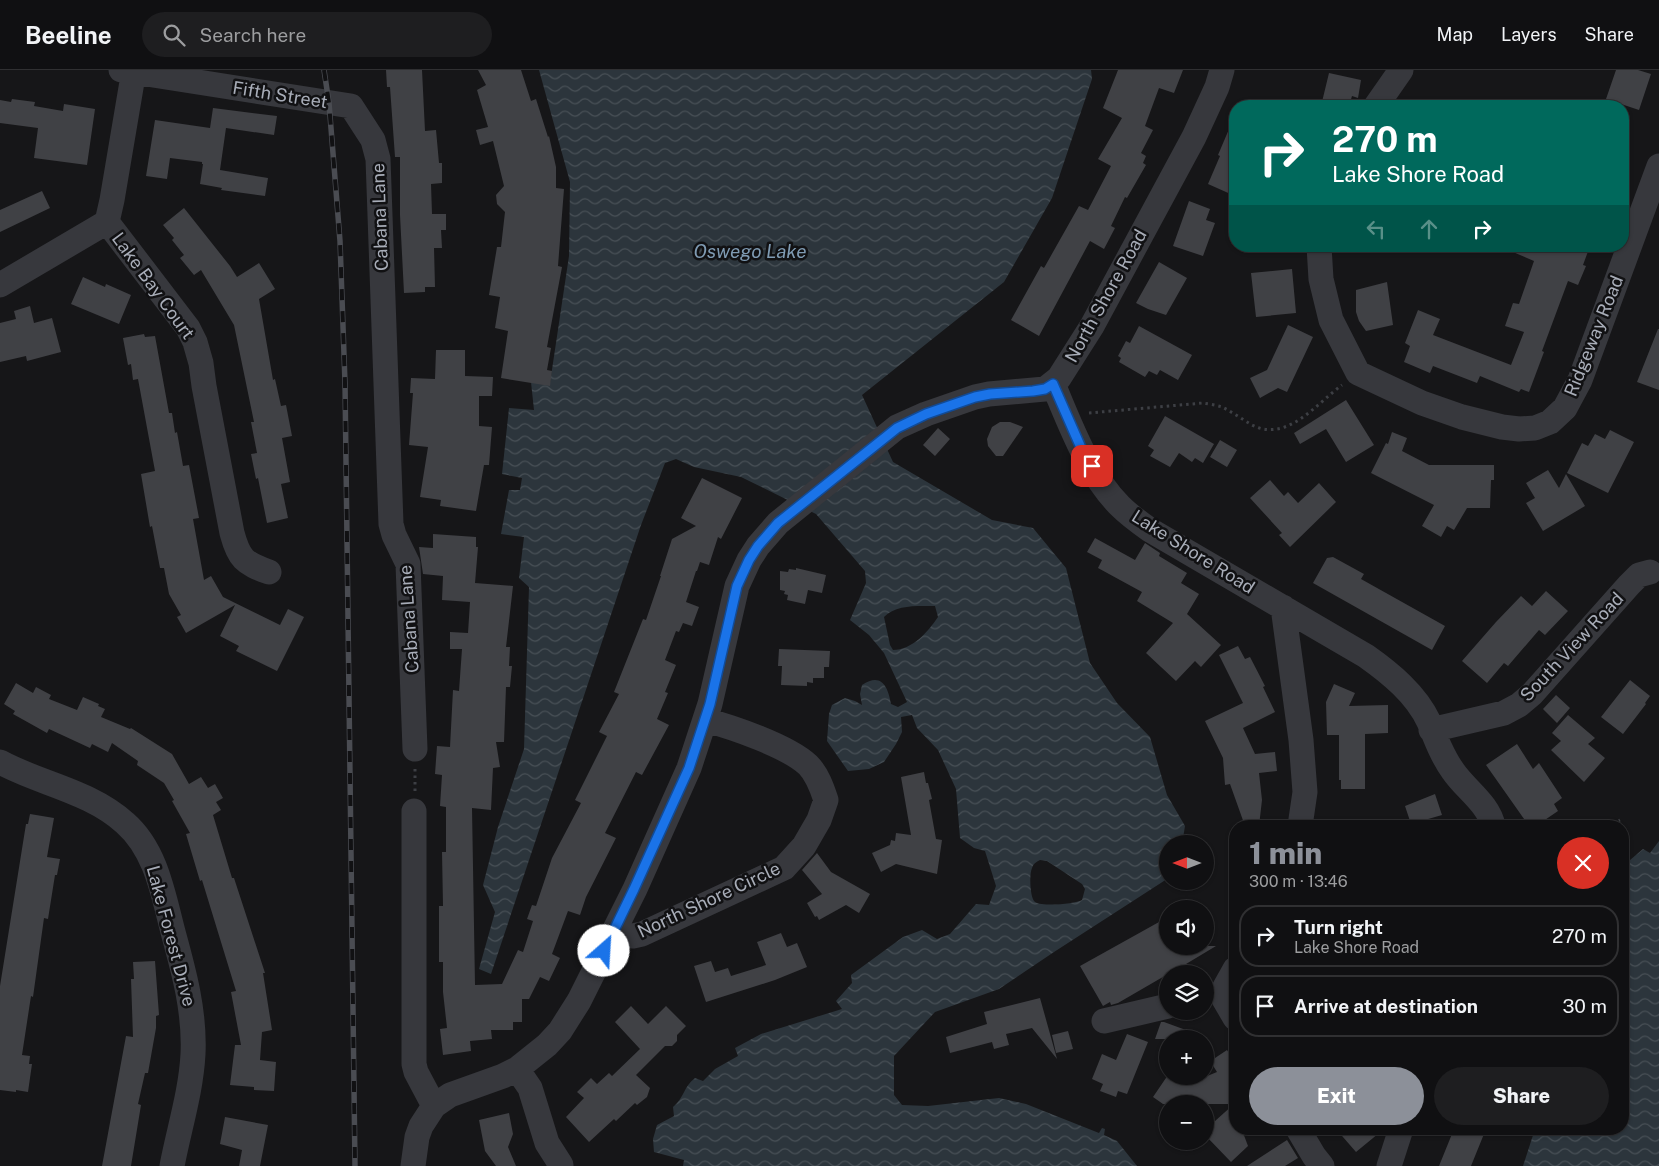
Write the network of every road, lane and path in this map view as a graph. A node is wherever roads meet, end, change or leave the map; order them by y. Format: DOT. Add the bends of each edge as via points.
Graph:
graph roads {
  1 [pos="1222,70"];
  2 [pos="1401,70"];
  3 [pos="129,71"];
  4 [pos="1380,100"];
  5 [pos="351,106"];
  6 [pos="1659,166"];
  7 [pos="107,222"];
  8 [pos="1629,247"];
  9 [pos="1319,252"];
  10 [pos="1627,252"];
  11 [pos="0,285"];
  12 [pos="1358,373"];
  13 [pos="1053,384"];
  14 [pos="1066,416"];
  15 [pos="269,572"];
  16 [pos="1650,572"];
  17 [pos="1284,607"];
  18 [pos="705,720"];
  19 [pos="1431,730"];
  20 [pos="415,749"];
  21 [pos="0,762"];
  22 [pos="414,811"];
  23 [pos="1301,820"];
  24 [pos="1491,820"];
  25 [pos="612,934"];
  26 [pos="1229,976"];
  27 [pos="1214,995"];
  28 [pos="1214,997"];
  29 [pos="1159,1008"];
  30 [pos="1229,1012"];
  31 [pos="1104,1021"];
  32 [pos="517,1069"];
  33 [pos="434,1106"];
  34 [pos="1302,1135"];
  35 [pos="1399,1135"];
  36 [pos="561,1165"];
  37 [pos="172,1166"];
  38 [pos="413,1166"];
  39 [pos="1322,1166"];
  40 [pos="1389,1166"];
  1 -- 13 [label="street, North Shore Road" via="1194,137 1092,326"];
  2 -- 4 [label="street"];
  3 -- 5 [label="street, Fifth Street"];
  3 -- 7 [label="street, Lake Bay Court"];
  5 -- 20 [label="street, Cabana Lane" via="373,140 378,159 391,524 408,564"];
  6 -- 8 [label="street, Ridgeway Road"];
  7 -- 11 [label="street"];
  7 -- 15 [label="street, Lake Bay Court" via="188,328 195,342 237,551 258,568"];
  9 -- 12 [label="street" via="1321,279 1331,320"];
  10 -- 12 [label="street, Ridgeway Road" via="1580,380 1565,408 1550,422 1520,429 1470,419 1422,403"];
  12 -- 14 [label="path" via="1283,429 1254,426 1221,407 1203,403"];
  13 -- 14 [label="street, Lake Shore Road"];
  13 -- 18 [label="street" via="1045,389 975,397 914,419 886,435 767,534 740,579"];
  14 -- 17 [label="street, Lake Shore Road" via="1082,450 1119,506 1150,530"];
  16 -- 19 [label="street, South View Road" via="1639,575 1629,585 1520,705 1504,713"];
  17 -- 19 [label="street, Lake Shore Road" via="1390,673 1418,705"];
  17 -- 23 [label="street" via="1301,740 1305,792"];
  18 -- 25 [label="street" via="689,768"];
  18 -- 25 [label="street, North Shore Circle" via="779,747 809,766 826,800 819,820 804,846 784,868 642,934"];
  19 -- 24 [label="street, Lake Shore Road" via="1452,771 1489,813"];
  20 -- 22 [label="path"];
  21 -- 37 [label="street, Lake Forest Drive" via="81,796 113,814 135,832 153,862 184,972 192,1021 191,1074"];
  22 -- 33 [label="street" via="414,1064"];
  25 -- 32 [label="street" via="579,1002 560,1031"];
  26 -- 27 [label="street"];
  28 -- 30 [label="street"];
  29 -- 31 [label="street"];
  32 -- 33 [label="street" via="450,1095"];
  32 -- 36 [label="street" via="530,1088 547,1143"];
  33 -- 38 [label="street" via="417,1137"];
  34 -- 39 [label="street"];
  35 -- 40 [label="street"];
}
